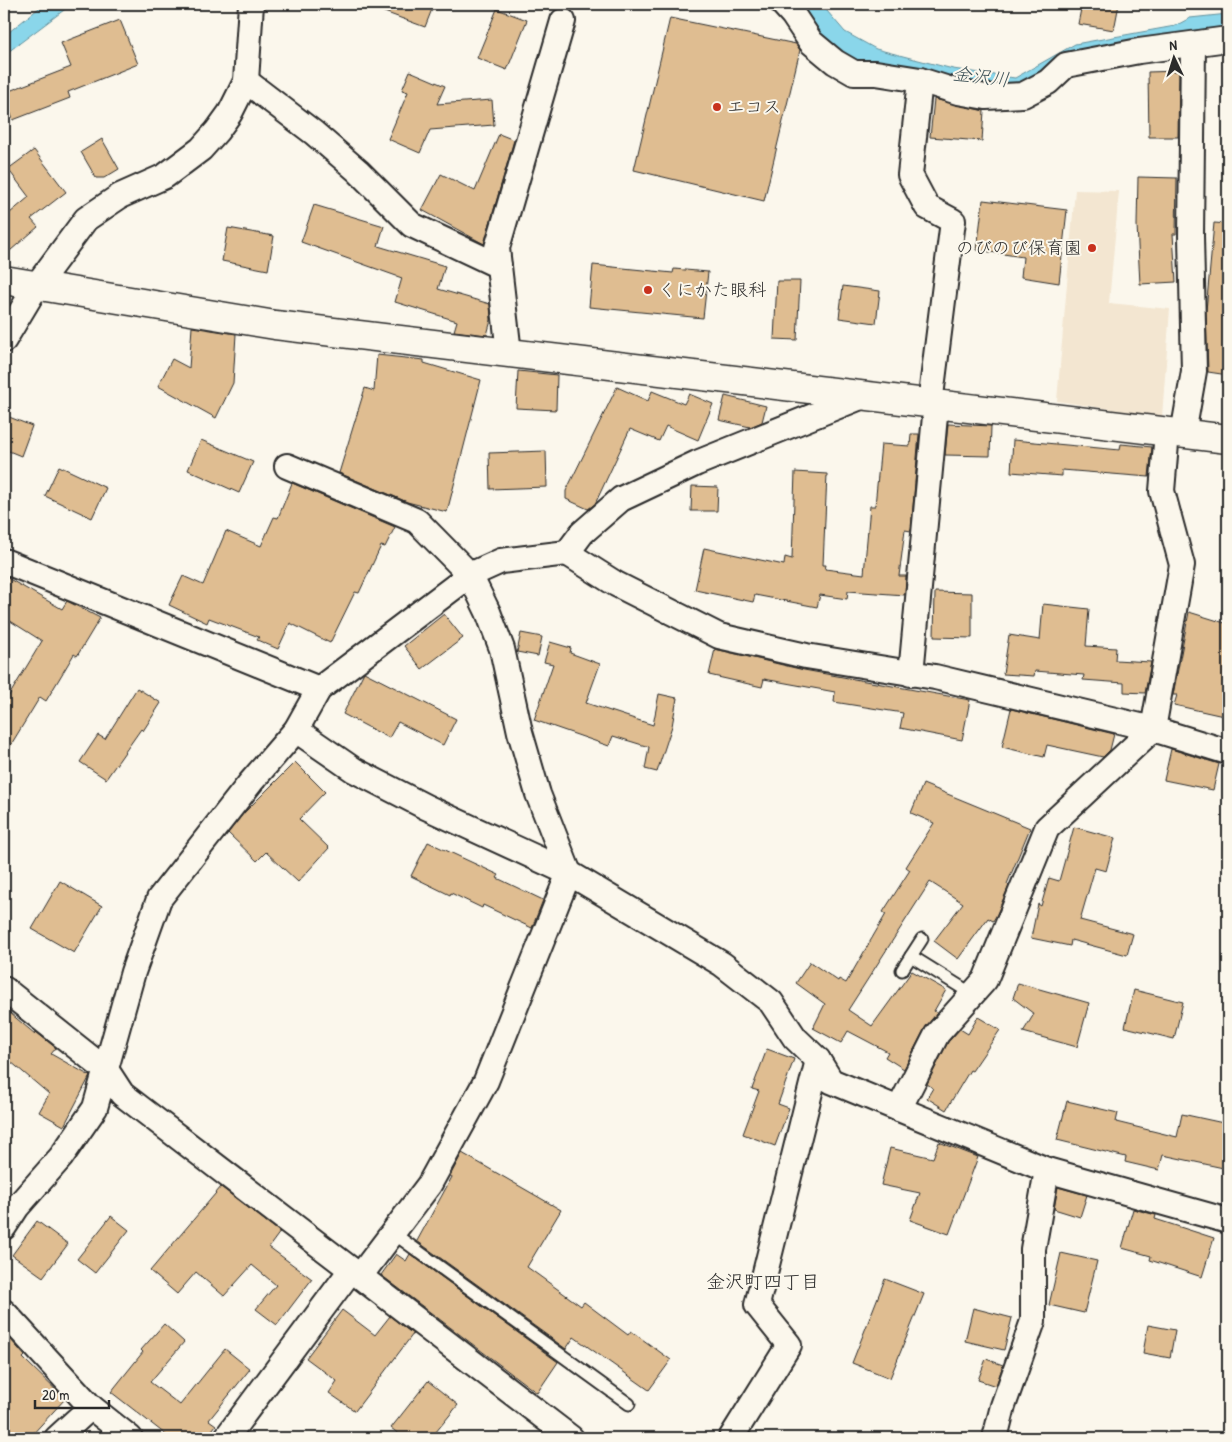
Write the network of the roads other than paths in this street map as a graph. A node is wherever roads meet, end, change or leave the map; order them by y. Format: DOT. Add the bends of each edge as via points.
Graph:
graph roads {
  1 [pos="251,4"];
  2 [pos="783,4"];
  3 [pos="563,21"];
  4 [pos="1228,40"];
  5 [pos="1193,45"];
  6 [pos="920,80"];
  7 [pos="246,81"];
  8 [pos="499,266"];
  9 [pos="4,280"];
  10 [pos="37,285"];
  11 [pos="4,340"];
  12 [pos="509,353"];
  13 [pos="863,396"];
  14 [pos="933,404"];
  15 [pos="1175,433"];
  16 [pos="1228,439"];
  17 [pos="287,466"];
  18 [pos="567,553"];
  19 [pos="4,561"];
  20 [pos="470,575"];
  21 [pos="911,674"];
  22 [pos="319,688"];
  23 [pos="1153,729"];
  24 [pos="296,730"];
  25 [pos="1228,752"];
  26 [pos="569,873"];
  27 [pos="922,939"];
  28 [pos="911,956"];
  29 [pos="902,970"];
  30 [pos="4,989"];
  31 [pos="972,994"];
  32 [pos="818,1060"];
  33 [pos="106,1071"];
  34 [pos="899,1109"];
  35 [pos="1047,1170"];
  36 [pos="11,1201"];
  37 [pos="1228,1221"];
  38 [pos="4,1227"];
  39 [pos="393,1233"];
  40 [pos="355,1273"];
  41 [pos="4,1312"];
  42 [pos="629,1404"];
  43 [pos="91,1407"];
  44 [pos="57,1438"];
  45 [pos="130,1438"];
  46 [pos="226,1438"];
  47 [pos="571,1438"];
  48 [pos="731,1438"];
  49 [pos="995,1438"];
  1 -- 7 [label="street"];
  2 -- 6 [label="street" via="811,42 854,73"];
  3 -- 8 [label="street" via="497,248"];
  4 -- 5 [label="street"];
  5 -- 6 [label="street" via="1140,51 1066,66 1048,82 1023,96 986,97"];
  5 -- 15 [label="street" via="1191,245 1194,370"];
  6 -- 14 [label="street" via="910,174 927,207 953,221"];
  7 -- 8 [label="street" via="358,171 412,225"];
  7 -- 10 [label="street" via="230,113 201,149 165,176 120,196 86,219"];
  8 -- 12 [label="street"];
  9 -- 10 [label="street"];
  10 -- 11 [label="street"];
  10 -- 12 [label="street" via="275,325"];
  12 -- 13 [label="street"];
  13 -- 14 [label="street"];
  13 -- 18 [label="street" via="621,498 582,533"];
  14 -- 15 [label="street"];
  14 -- 21 [label="street"];
  15 -- 16 [label="street"];
  15 -- 23 [label="street" via="1162,491 1182,565"];
  17 -- 20 [label="street" via="417,521"];
  18 -- 20 [label="street" via="501,561"];
  18 -- 21 [label="street" via="616,584 719,636 806,656"];
  19 -- 22 [label="street"];
  20 -- 22 [label="street"];
  20 -- 26 [label="street" via="502,649 520,732 538,794"];
  21 -- 23 [label="street" via="936,677"];
  22 -- 24 [label="street"];
  23 -- 25 [label="street"];
  23 -- 31 [label="street" via="1047,828 985,980"];
  24 -- 26 [label="street" via="354,770"];
  24 -- 33 [label="street" via="158,899 133,972"];
  26 -- 32 [label="street" via="722,964 771,1002 795,1038"];
  26 -- 39 [label="street" via="486,1081 429,1185"];
  27 -- 28 [label="lane"];
  28 -- 29 [label="lane"];
  28 -- 31 [label="lane"];
  30 -- 33 [label="street"];
  31 -- 34 [label="street" via="937,1034"];
  32 -- 34 [label="street" via="831,1081"];
  32 -- 48 [label="street" via="757,1305 789,1345"];
  33 -- 36 [label="street" via="95,1108 61,1157"];
  33 -- 40 [label="street" via="122,1094"];
  34 -- 35 [label="street"];
  35 -- 37 [label="street"];
  35 -- 49 [label="street" via="1032,1249 1032,1320"];
  36 -- 38 [label="street"];
  39 -- 40 [label="street"];
  39 -- 42 [label="lane"];
  40 -- 46 [label="street"];
  40 -- 47 [label="street"];
  41 -- 43 [label="street"];
  43 -- 44 [label="street"];
  43 -- 45 [label="street"];
}
